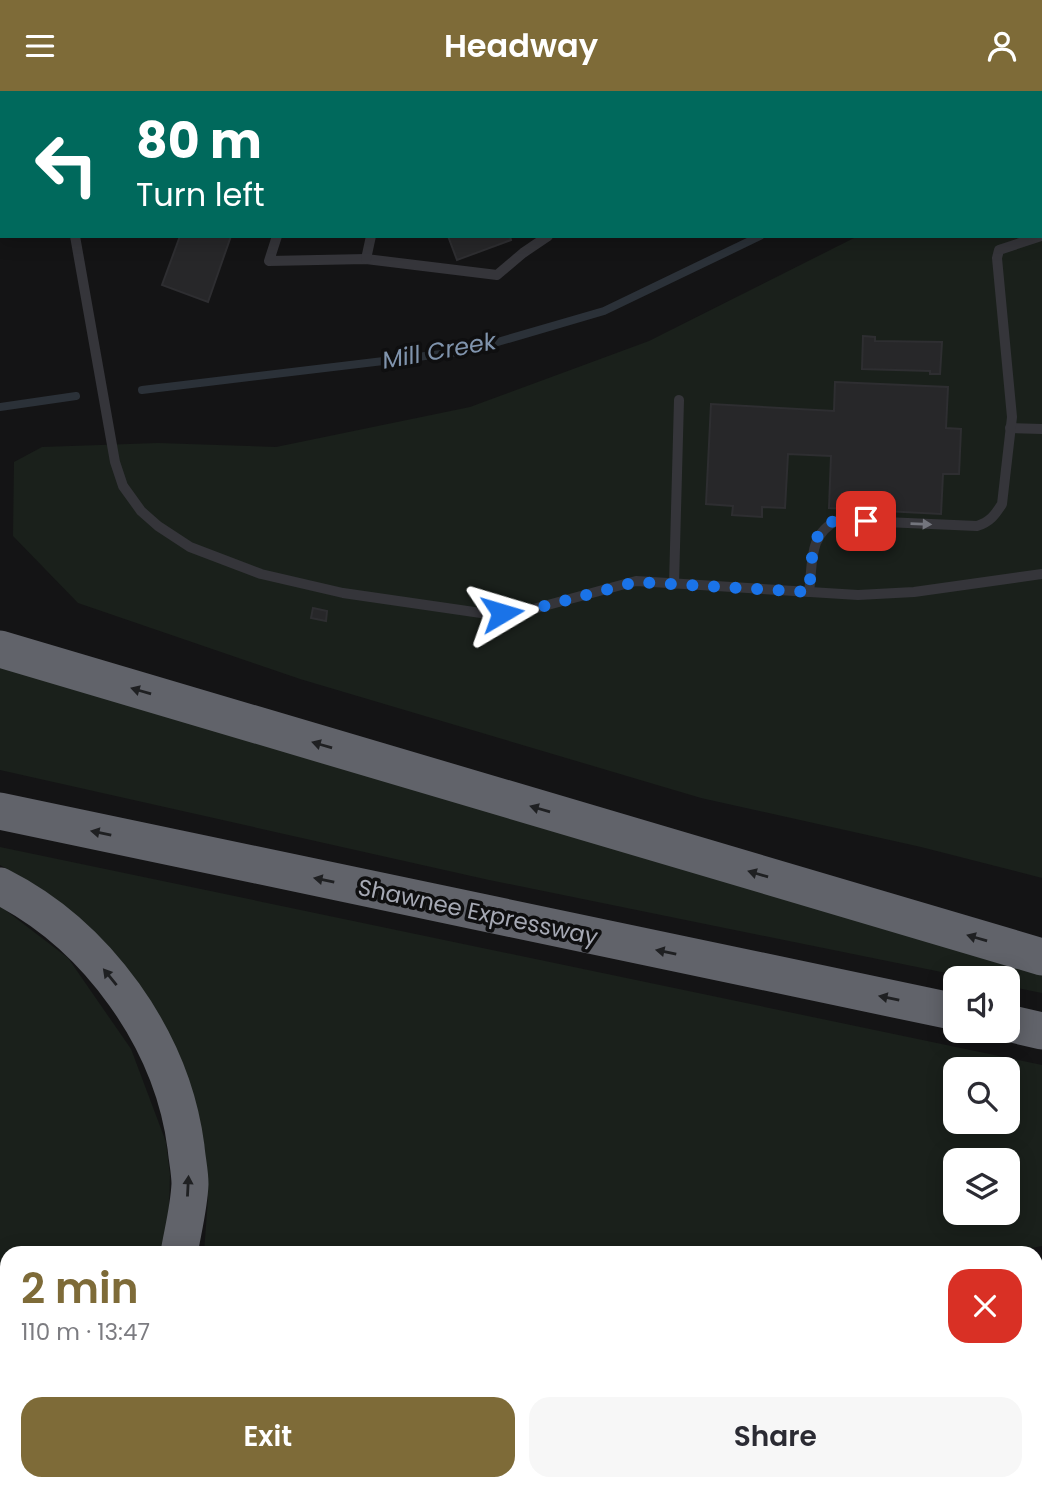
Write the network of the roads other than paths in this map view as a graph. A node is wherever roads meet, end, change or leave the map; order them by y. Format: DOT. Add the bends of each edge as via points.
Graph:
graph roads {
  1 [pos="75,238"];
  2 [pos="276,238"];
  3 [pos="371,238"];
  4 [pos="545,238"];
  5 [pos="1035,238"];
  6 [pos="366,258"];
  7 [pos="679,400"];
  8 [pos="1010,428"];
  9 [pos="1042,429"];
  10 [pos="1042,574"];
  11 [pos="674,584"];
  12 [pos="809,592"];
  13 [pos="0,649"];
  14 [pos="0,811"];
  15 [pos="0,886"];
  16 [pos="1042,957"];
  17 [pos="943,1009"];
  18 [pos="1020,1026"];
  19 [pos="1042,1031"];
  20 [pos="180,1246"];
  1 -- 11 [label="lane" via="123,486 141,512 190,547 261,574 331,590 481,613 522,612 636,582"];
  2 -- 6 [label="lane" via="269,261"];
  3 -- 6 [label="lane"];
  4 -- 6 [label="lane" via="497,275"];
  5 -- 8 [label="lane" via="999,250 997,258"];
  7 -- 11 [label="lane"];
  8 -- 9 [label="lane"];
  12 -- 8 [label="lane, one-way" via="815,541 826,526 838,520 989,523 1002,504"];
  10 -- 12 [label="lane" via="914,591"];
  11 -- 12 [label="lane"];
  16 -- 13 [label="highway, one-way"];
  17 -- 14 [label="highway, Shawnee Expressway, one-way"];
  20 -- 15 [label="highway, one-way" via="190,1183 182,1117 139,1016 73,938"];
  18 -- 19 [label="highway"];
}
